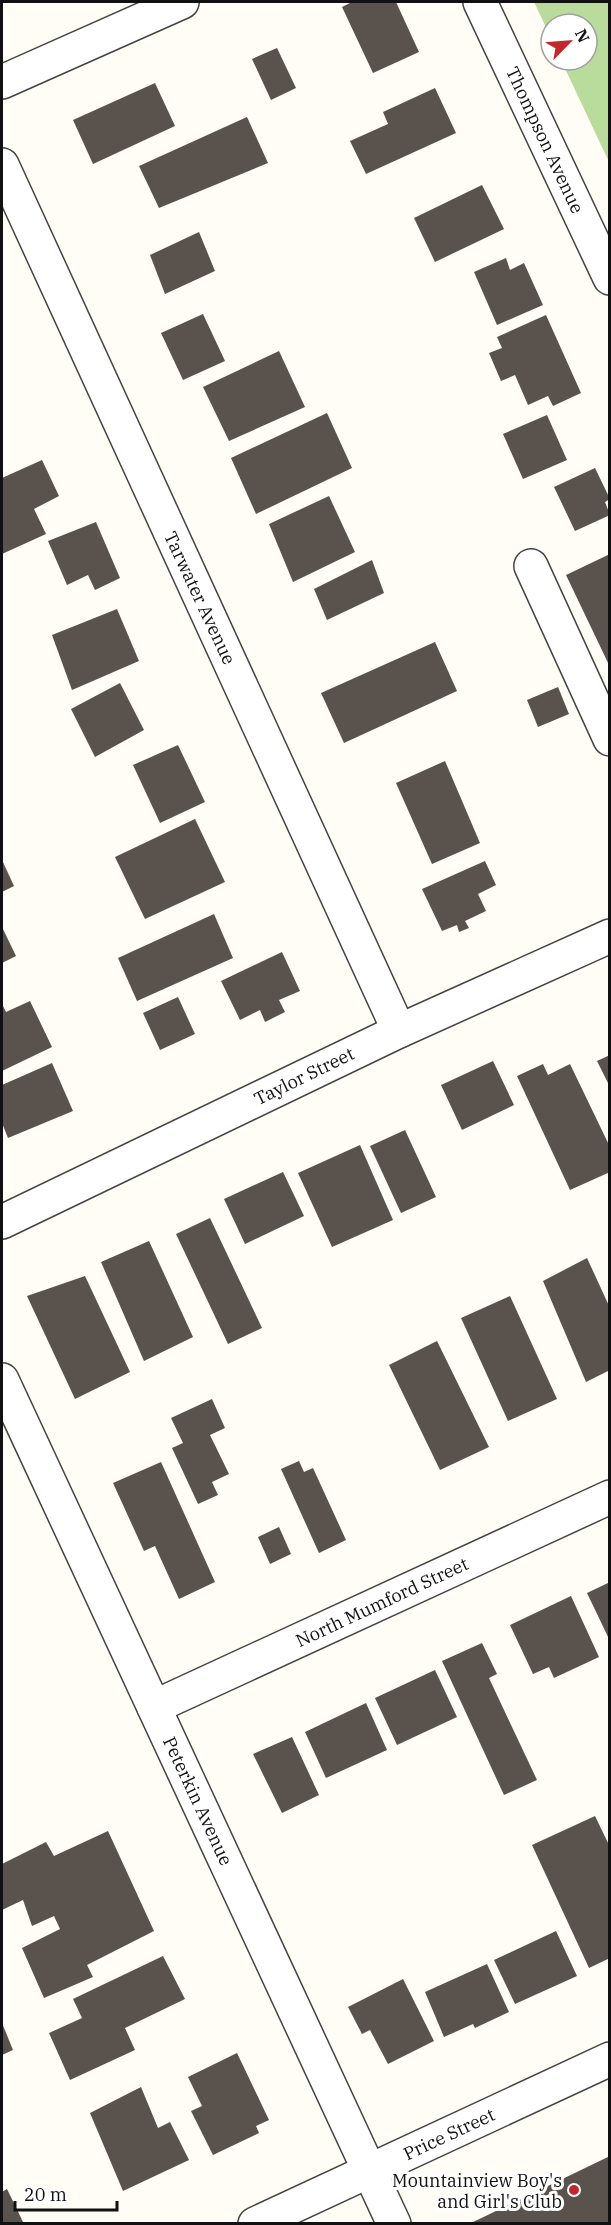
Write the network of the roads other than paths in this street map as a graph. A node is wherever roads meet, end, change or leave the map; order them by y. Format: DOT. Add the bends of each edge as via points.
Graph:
graph roads {
  1 [pos="182,2"];
  2 [pos="480,2"];
  3 [pos="2,82"];
  4 [pos="2,165"];
  5 [pos="609,278"];
  6 [pos="531,566"];
  7 [pos="609,739"];
  8 [pos="609,936"];
  9 [pos="399,1031"];
  10 [pos="2,1222"];
  11 [pos="2,1380"];
  12 [pos="609,1497"];
  13 [pos="154,1707"];
  14 [pos="609,2059"];
  15 [pos="370,2170"];
  16 [pos="255,2223"];
  17 [pos="394,2223"];
  1 -- 3 [label="street"];
  2 -- 5 [label="street, Thompson Avenue"];
  4 -- 9 [label="street, Tarwater Avenue"];
  6 -- 7 [label="street"];
  8 -- 9 [label="street, Taylor Street"];
  9 -- 10 [label="street, Taylor Street"];
  11 -- 13 [label="street, Peterkin Avenue"];
  12 -- 13 [label="street, North Mumford Street"];
  13 -- 15 [label="street, Peterkin Avenue"];
  14 -- 15 [label="street, Price Street"];
  15 -- 16 [label="street, Price Street"];
  15 -- 17 [label="street, Peterkin Avenue"];
}
